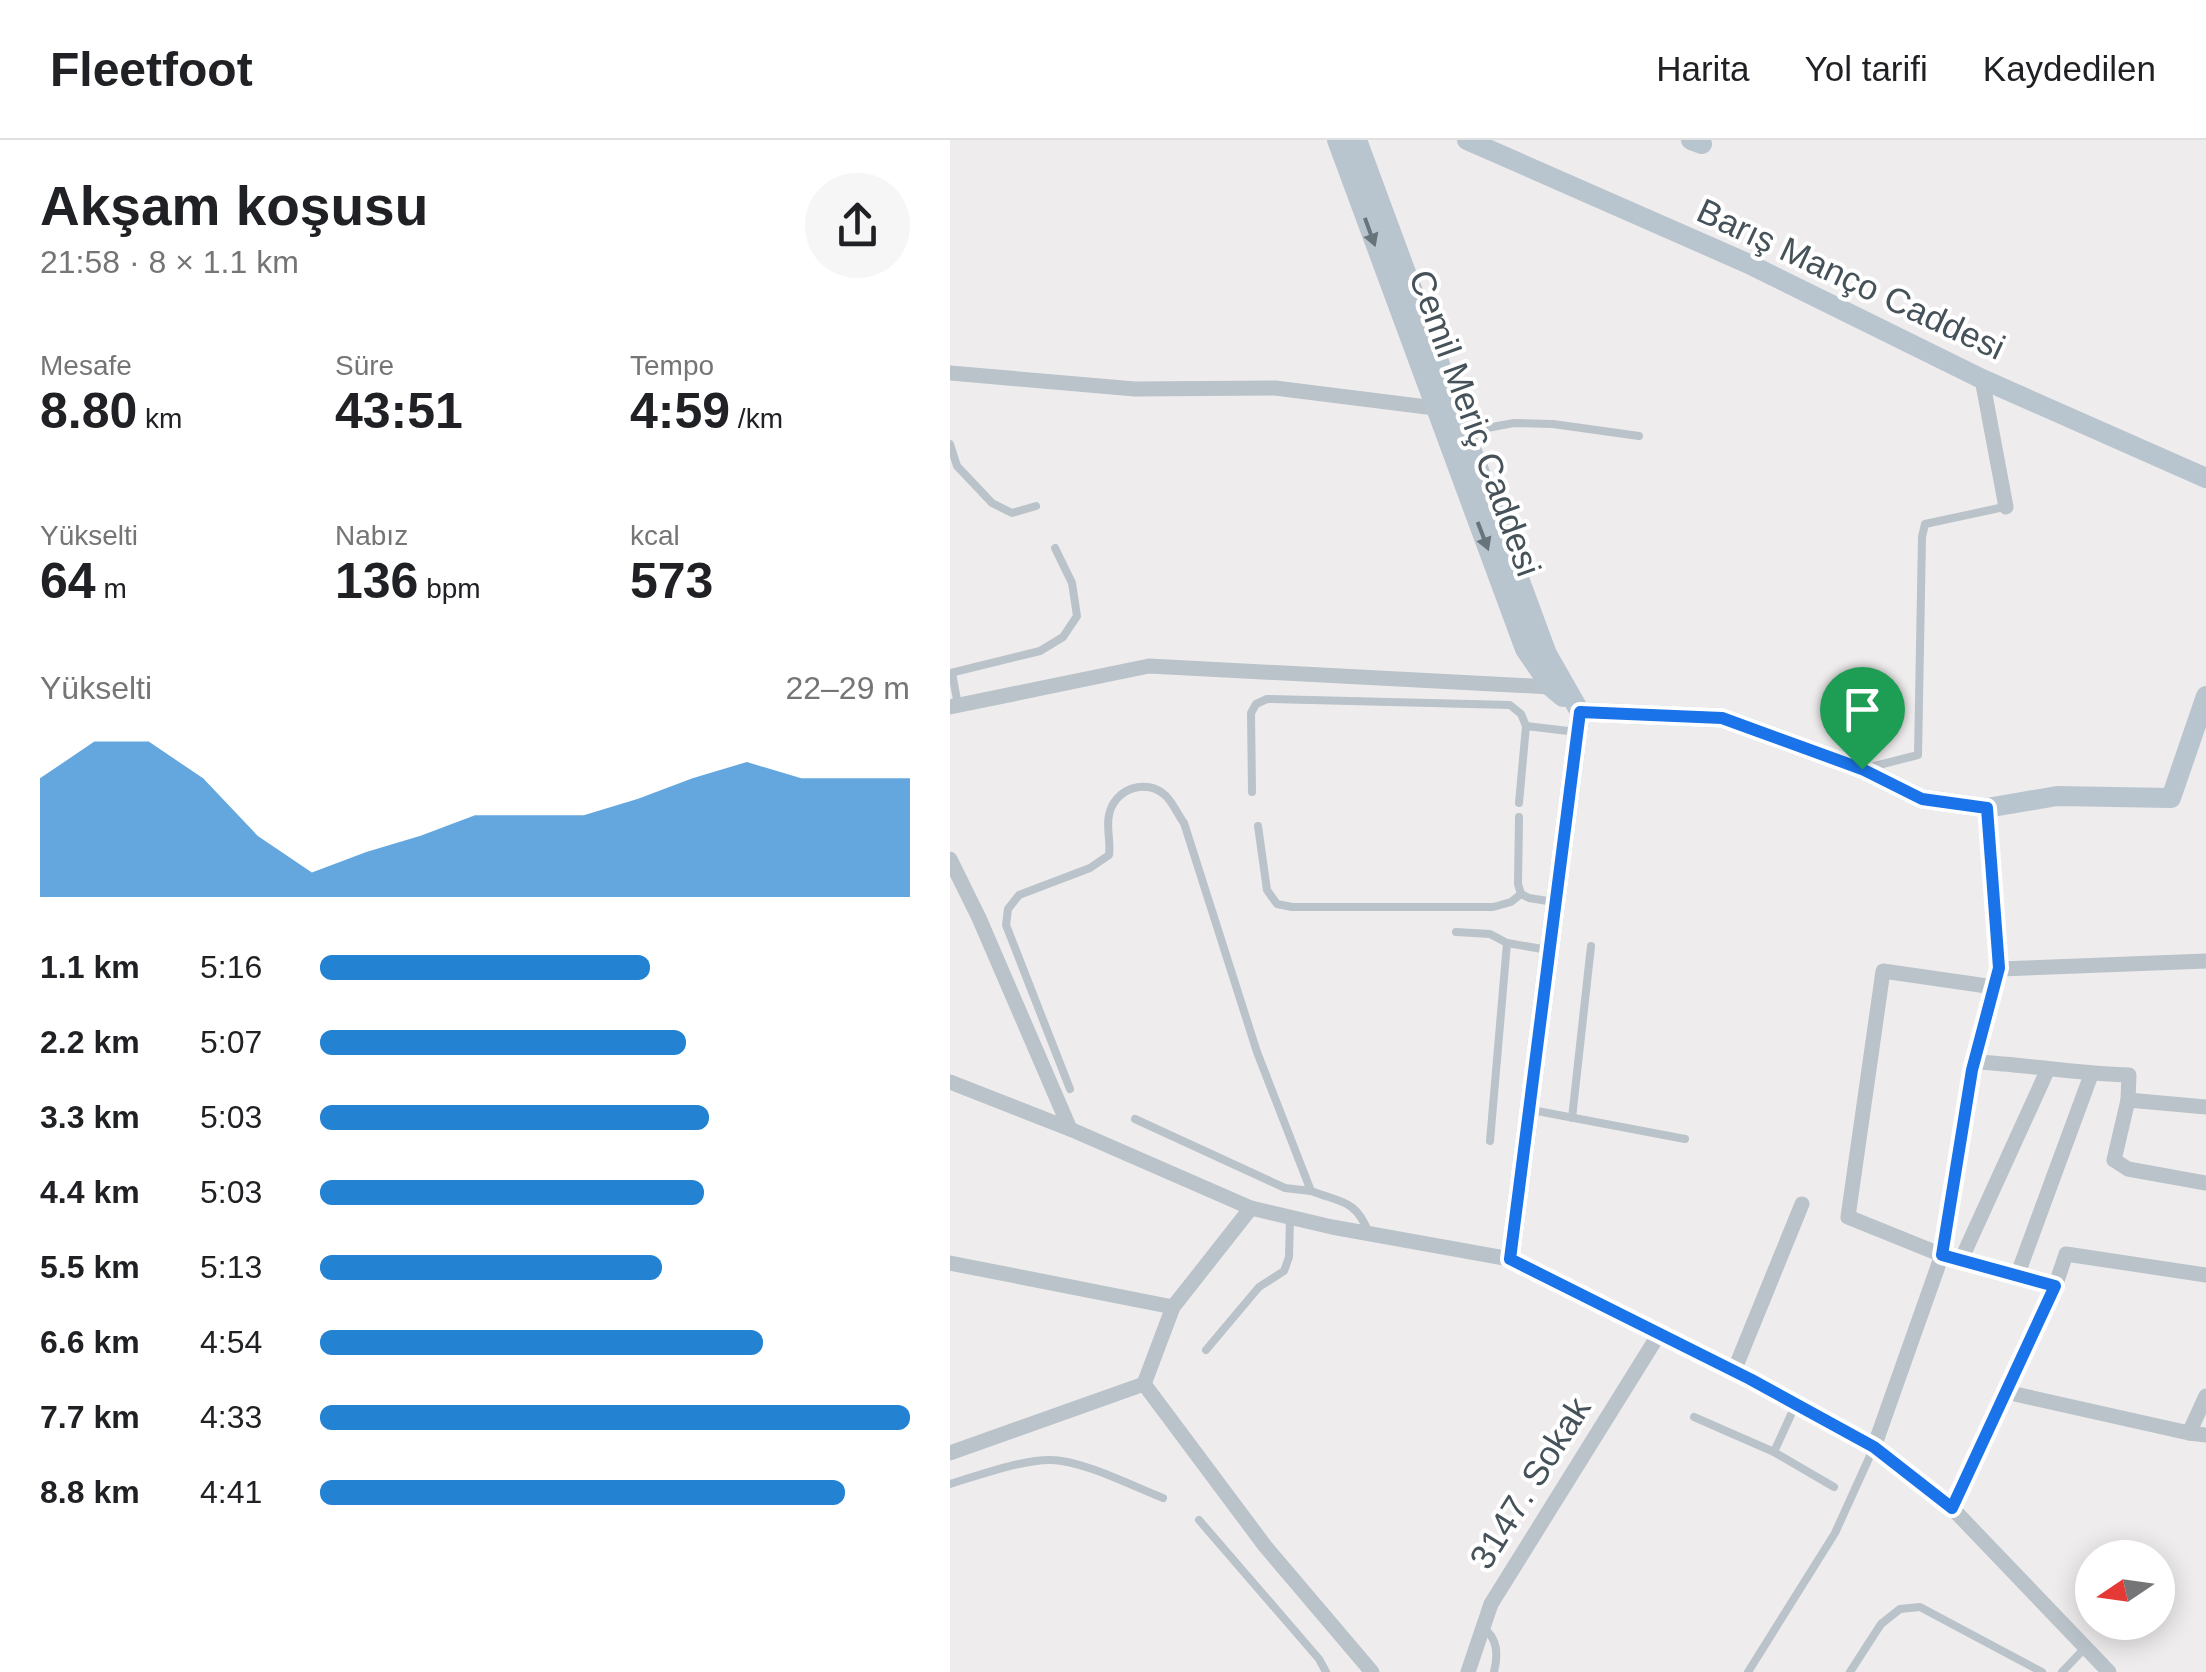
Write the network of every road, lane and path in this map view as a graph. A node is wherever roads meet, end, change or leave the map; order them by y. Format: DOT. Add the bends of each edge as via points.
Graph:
graph roads {
  1 [pos="1336,140"];
  2 [pos="1358,140"];
  3 [pos="1467,140"];
  4 [pos="950,372"];
  5 [pos="1982,378"];
  6 [pos="1434,408"];
  7 [pos="1466,432"];
  8 [pos="1639,436"];
  9 [pos="950,444"];
  10 [pos="2206,478"];
  11 [pos="1036,506"];
  12 [pos="2006,507"];
  13 [pos="1055,548"];
  14 [pos="951,673"];
  15 [pos="1552,687"];
  16 [pos="2206,696"];
  17 [pos="954,706"];
  18 [pos="1578,722"];
  19 [pos="1526,726"];
  20 [pos="1862,769"];
  21 [pos="1252,792"];
  22 [pos="1518,803"];
  23 [pos="1987,808"];
  24 [pos="1519,816"];
  25 [pos="1258,826"];
  26 [pos="950,859"];
  27 [pos="1521,894"];
  28 [pos="1554,902"];
  29 [pos="1456,932"];
  30 [pos="1507,943"];
  31 [pos="1591,946"];
  32 [pos="1548,950"];
  33 [pos="2206,960"];
  34 [pos="1999,968"];
  35 [pos="1994,987"];
  36 [pos="1974,1062"];
  37 [pos="2048,1069"];
  38 [pos="2091,1075"];
  39 [pos="950,1082"];
  40 [pos="1070,1089"];
  41 [pos="2128,1100"];
  42 [pos="2206,1107"];
  43 [pos="1528,1109"];
  44 [pos="1572,1118"];
  45 [pos="1135,1119"];
  46 [pos="1070,1129"];
  47 [pos="1685,1140"];
  48 [pos="1490,1141"];
  49 [pos="2206,1184"];
  50 [pos="1312,1191"];
  51 [pos="1802,1204"];
  52 [pos="1251,1208"];
  53 [pos="1290,1217"];
  54 [pos="1369,1234"];
  55 [pos="1942,1255"];
  56 [pos="1510,1259"];
  57 [pos="1962,1260"];
  58 [pos="950,1263"];
  59 [pos="2206,1275"];
  60 [pos="2017,1276"];
  61 [pos="2055,1286"];
  62 [pos="1173,1307"];
  63 [pos="1658,1334"];
  64 [pos="1206,1350"];
  65 [pos="1734,1371"];
  66 [pos="1144,1384"];
  67 [pos="2006,1392"];
  68 [pos="2206,1396"];
  69 [pos="1795,1405"];
  70 [pos="1694,1417"];
  71 [pos="2188,1433"];
  72 [pos="2206,1434"];
  73 [pos="1874,1447"];
  74 [pos="1774,1452"];
  75 [pos="950,1453"];
  76 [pos="950,1484"];
  77 [pos="1834,1487"];
  78 [pos="1163,1498"];
  79 [pos="1952,1508"];
  80 [pos="1199,1520"];
  81 [pos="1483,1628"];
  82 [pos="2085,1648"];
  83 [pos="1326,1672"];
  84 [pos="1372,1672"];
  85 [pos="1468,1672"];
  86 [pos="1494,1672"];
  87 [pos="1748,1672"];
  88 [pos="1850,1672"];
  89 [pos="2042,1672"];
  90 [pos="2062,1672"];
  91 [pos="2109,1672"];
  1 -- 6 [label="street, Cemil Meriç Caddesi, one-way"];
  2 -- 7 [label="street, Cemil Meriç Caddesi"];
  3 -- 5 [label="street, Barış Manço Caddesi" via="1750,264"];
  4 -- 6 [label="street" via="1136,389 1275,388"];
  5 -- 10 [label="street, Barış Manço Caddesi"];
  5 -- 12 [label="street"];
  6 -- 15 [label="street, Cemil Meriç Caddesi, one-way" via="1525,649"];
  7 -- 8 [label="lane" via="1514,423"];
  7 -- 18 [label="street, Cemil Meriç Caddesi"];
  9 -- 11 [label="lane" via="957,466 992,503 1012,512"];
  12 -- 20 [label="lane" via="1926,524 1918,756"];
  13 -- 14 [label="lane" via="1072,583 1077,616 1064,637 1040,651"];
  14 -- 17 [label="lane"];
  15 -- 17 [label="street" via="1150,666"];
  15 -- 18 [label="street, Cemil Meriç Caddesi"];
  16 -- 23 [label="street" via="2171,798 2057,796"];
  18 -- 19 [label="lane"];
  18 -- 20 [label="street" via="1722,718"];
  18 -- 28 [label="street"];
  19 -- 21 [label="lane" via="1510,705 1267,699 1251,714"];
  19 -- 22 [label="lane"];
  20 -- 23 [label="street" via="1922,799"];
  23 -- 34 [label="street"];
  24 -- 27 [label="lane"];
  25 -- 27 [label="lane" via="1266,890 1277,904 1493,907"];
  26 -- 46 [label="street"];
  27 -- 28 [label="lane"];
  28 -- 32 [label="street"];
  29 -- 30 [label="lane" via="1490,934"];
  30 -- 32 [label="lane"];
  30 -- 48 [label="lane"];
  31 -- 44 [label="lane"];
  32 -- 43 [label="street"];
  33 -- 34 [label="street"];
  34 -- 35 [label="street"];
  35 -- 36 [label="street"];
  35 -- 55 [label="street" via="1883,971 1848,1216"];
  36 -- 37 [label="street"];
  36 -- 55 [label="street"];
  37 -- 38 [label="street"];
  37 -- 57 [label="street"];
  38 -- 41 [label="street" via="2128,1075"];
  38 -- 60 [label="street"];
  39 -- 46 [label="street"];
  40 -- 50 [label="lane" via="1006,925 1008,909 1019,895 1109,855 1112,804 1125,790 1145,786 1164,794 1184,823 1256,1052"];
  41 -- 42 [label="street"];
  41 -- 49 [label="street" via="2114,1160 2128,1169"];
  43 -- 44 [label="lane"];
  43 -- 56 [label="street"];
  44 -- 47 [label="lane"];
  45 -- 50 [label="lane" via="1285,1188"];
  46 -- 52 [label="street"];
  50 -- 54 [label="lane" via="1356,1209"];
  51 -- 65 [label="street"];
  52 -- 53 [label="street"];
  52 -- 62 [label="street"];
  53 -- 54 [label="street"];
  53 -- 64 [label="lane" via="1284,1271 1259,1287"];
  54 -- 56 [label="street"];
  55 -- 57 [label="street"];
  55 -- 73 [label="street"];
  56 -- 63 [label="street"];
  57 -- 60 [label="street"];
  58 -- 62 [label="street"];
  59 -- 61 [label="street" via="2066,1254"];
  60 -- 61 [label="street"];
  61 -- 67 [label="street"];
  62 -- 66 [label="street"];
  63 -- 65 [label="street"];
  63 -- 81 [label="street, 3147. Sokak" via="1491,1604"];
  65 -- 69 [label="street"];
  66 -- 75 [label="street"];
  66 -- 84 [label="street" via="1265,1546"];
  67 -- 71 [label="street"];
  67 -- 79 [label="street"];
  68 -- 71 [label="street"];
  69 -- 73 [label="street"];
  69 -- 74 [label="lane"];
  70 -- 74 [label="lane"];
  71 -- 72 [label="street"];
  73 -- 79 [label="street"];
  73 -- 87 [label="lane" via="1835,1533"];
  74 -- 77 [label="lane"];
  76 -- 78 [label="lane" via="1049,1460"];
  79 -- 82 [label="street"];
  80 -- 83 [label="lane"];
  81 -- 85 [label="street, 3147. Sokak"];
  81 -- 86 [label="lane" via="1497,1649"];
  82 -- 90 [label="lane"];
  82 -- 91 [label="street"];
  88 -- 89 [label="lane" via="1881,1624 1900,1609 1920,1608"];
}
